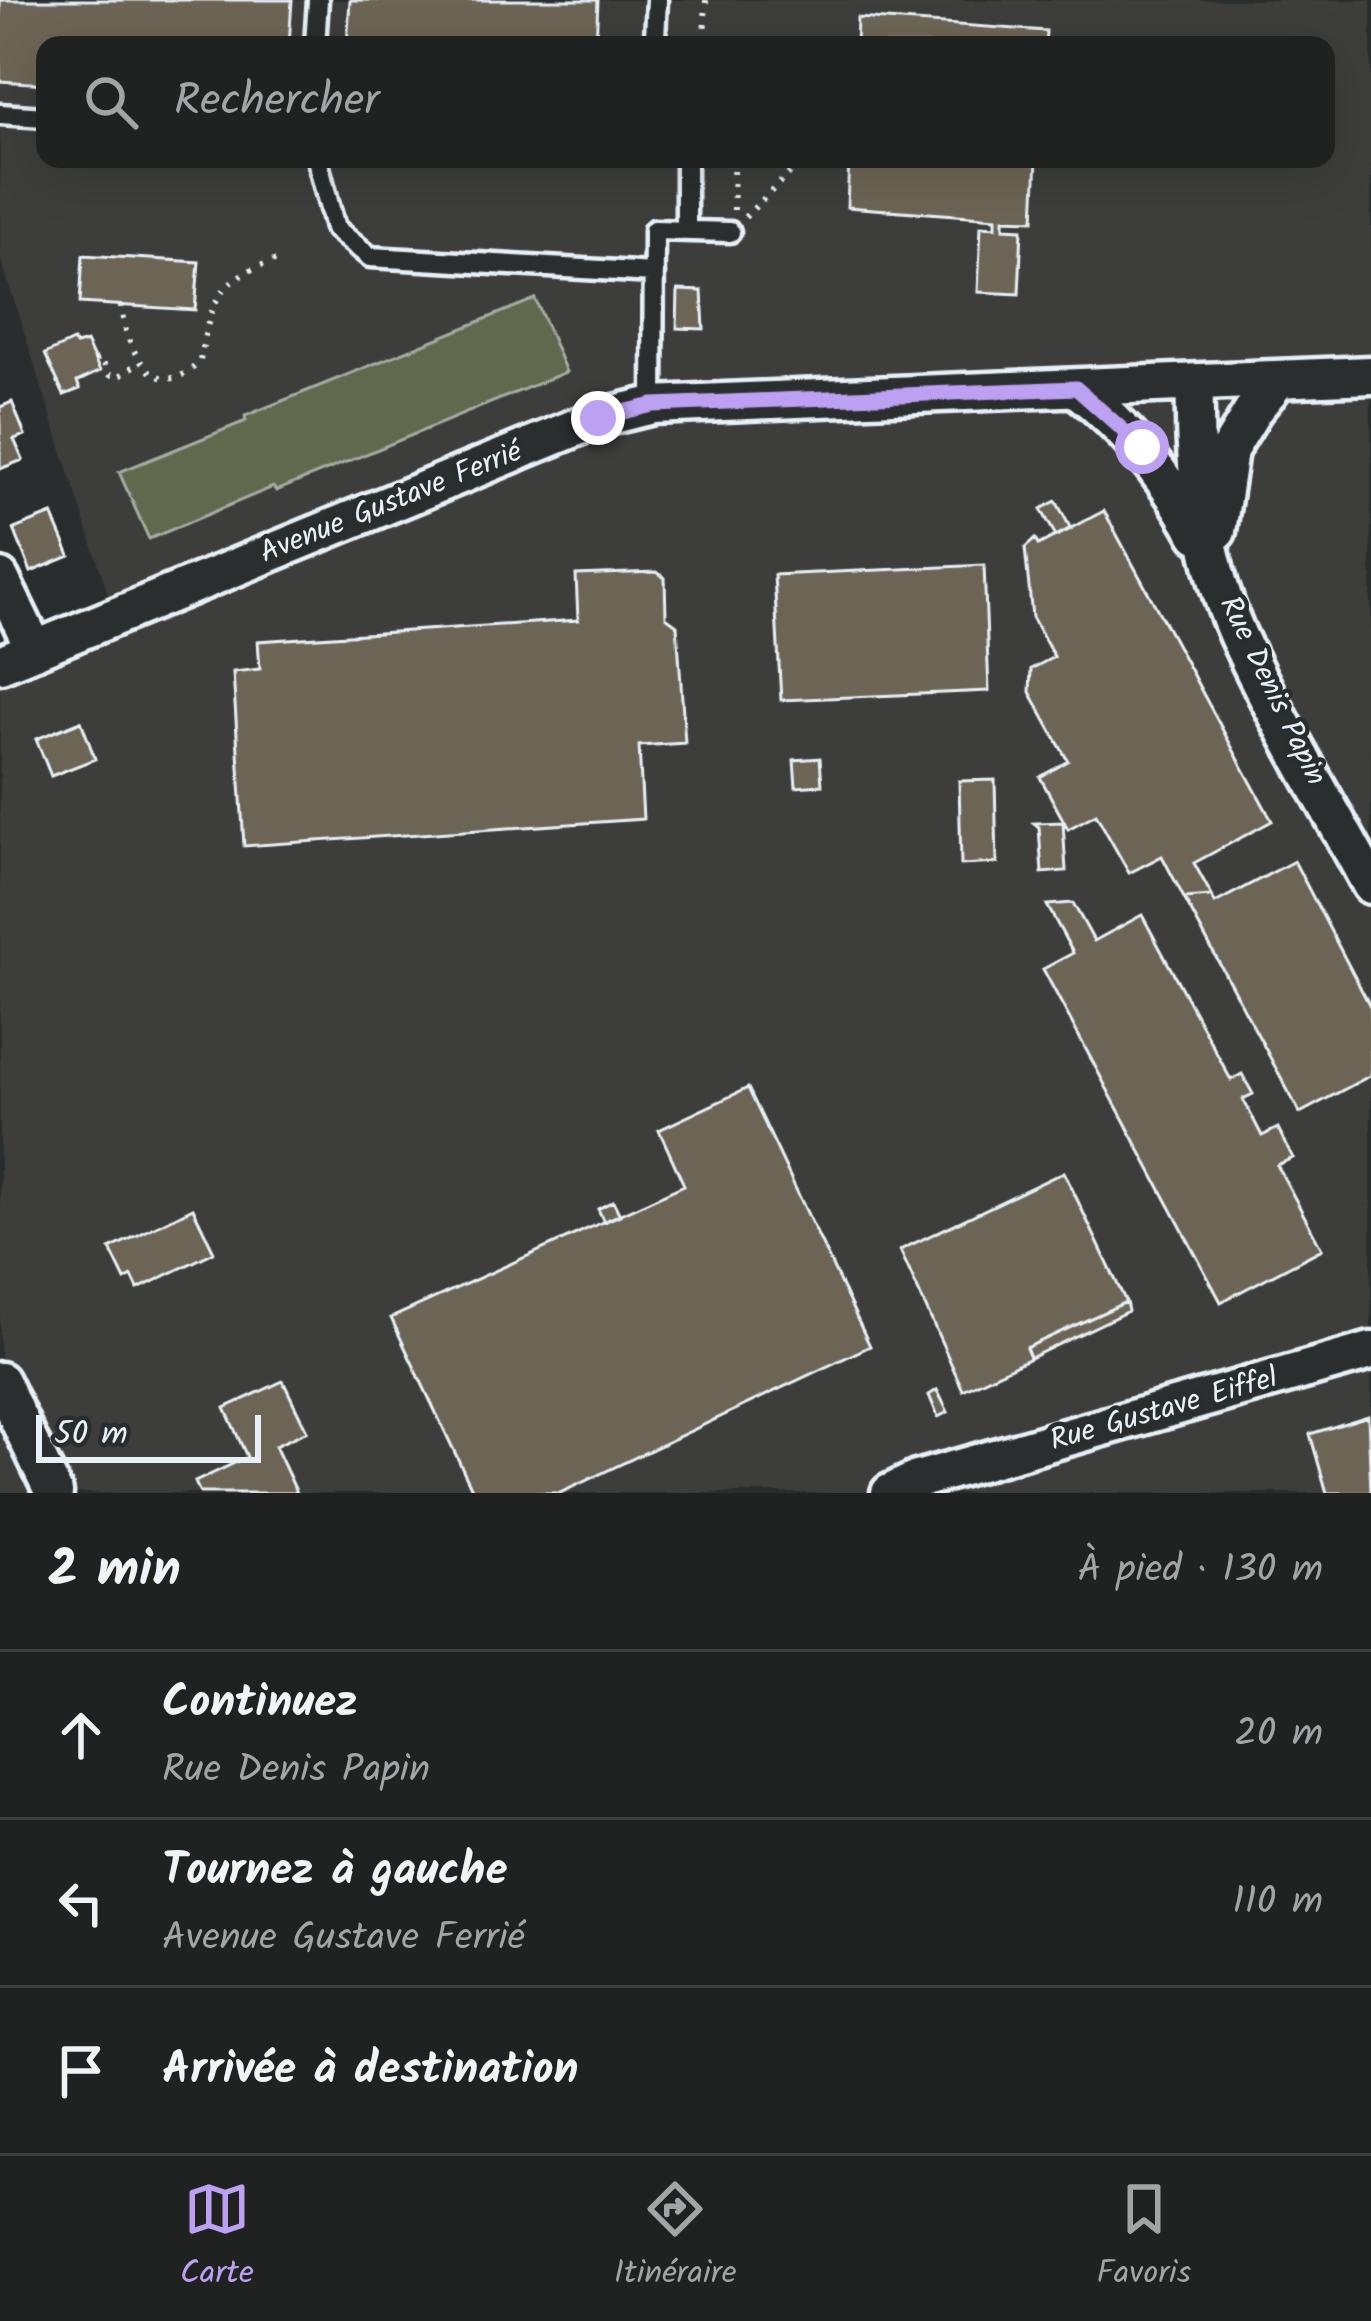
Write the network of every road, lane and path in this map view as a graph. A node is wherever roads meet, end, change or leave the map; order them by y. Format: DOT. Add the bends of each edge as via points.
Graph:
graph roads {
  1 [pos="318,0"];
  2 [pos="657,0"];
  3 [pos="706,0"];
  4 [pos="316,36"];
  5 [pos="655,36"];
  6 [pos="704,36"];
  7 [pos="0,114"];
  8 [pos="36,116"];
  9 [pos="319,168"];
  10 [pos="686,168"];
  11 [pos="733,168"];
  12 [pos="795,168"];
  13 [pos="686,231"];
  14 [pos="730,232"];
  15 [pos="281,260"];
  16 [pos="654,274"];
  17 [pos="121,305"];
  18 [pos="95,360"];
  19 [pos="139,362"];
  20 [pos="1371,375"];
  21 [pos="1279,379"];
  22 [pos="1195,383"];
  23 [pos="1076,388"];
  24 [pos="653,405"];
  25 [pos="1212,558"];
  26 [pos="0,578"];
  27 [pos="35,650"];
  28 [pos="0,664"];
  29 [pos="1371,885"];
  30 [pos="1371,1351"];
  31 [pos="0,1381"];
  32 [pos="54,1493"];
  33 [pos="890,1493"];
  1 -- 4 [label="lane"];
  2 -- 5 [label="lane"];
  3 -- 6 [label="path"];
  7 -- 8 [label="lane"];
  9 -- 16 [label="lane" via="334,228 370,257"];
  10 -- 13 [label="lane"];
  11 -- 12 [label="path" via="734,228"];
  13 -- 14 [label="lane"];
  13 -- 16 [label="lane" via="654,230"];
  15 -- 19 [label="path" via="242,272 222,289 193,369 167,378"];
  16 -- 24 [label="lane"];
  17 -- 19 [label="path"];
  18 -- 19 [label="path" via="120,376"];
  20 -- 21 [label="street, Avenue Gustave Ferrié"];
  21 -- 22 [label="street, Avenue Gustave Ferrié"];
  21 -- 25 [label="street, Rue Denis Papin" via="1229,450"];
  22 -- 23 [label="street, Avenue Gustave Ferrié"];
  22 -- 25 [label="street, Rue Denis Papin"];
  23 -- 24 [label="street, Avenue Gustave Ferrié"];
  23 -- 25 [label="street, Rue Denis Papin" via="1142,447"];
  24 -- 27 [label="street, Avenue Gustave Ferrié" via="598,418"];
  25 -- 29 [label="street, Rue Denis Papin" via="1237,633"];
  26 -- 27 [label="street"];
  27 -- 28 [label="street, Avenue Gustave Ferrié"];
  30 -- 33 [label="street, Rue Gustave Eiffel"];
  31 -- 32 [label="street"];
}
